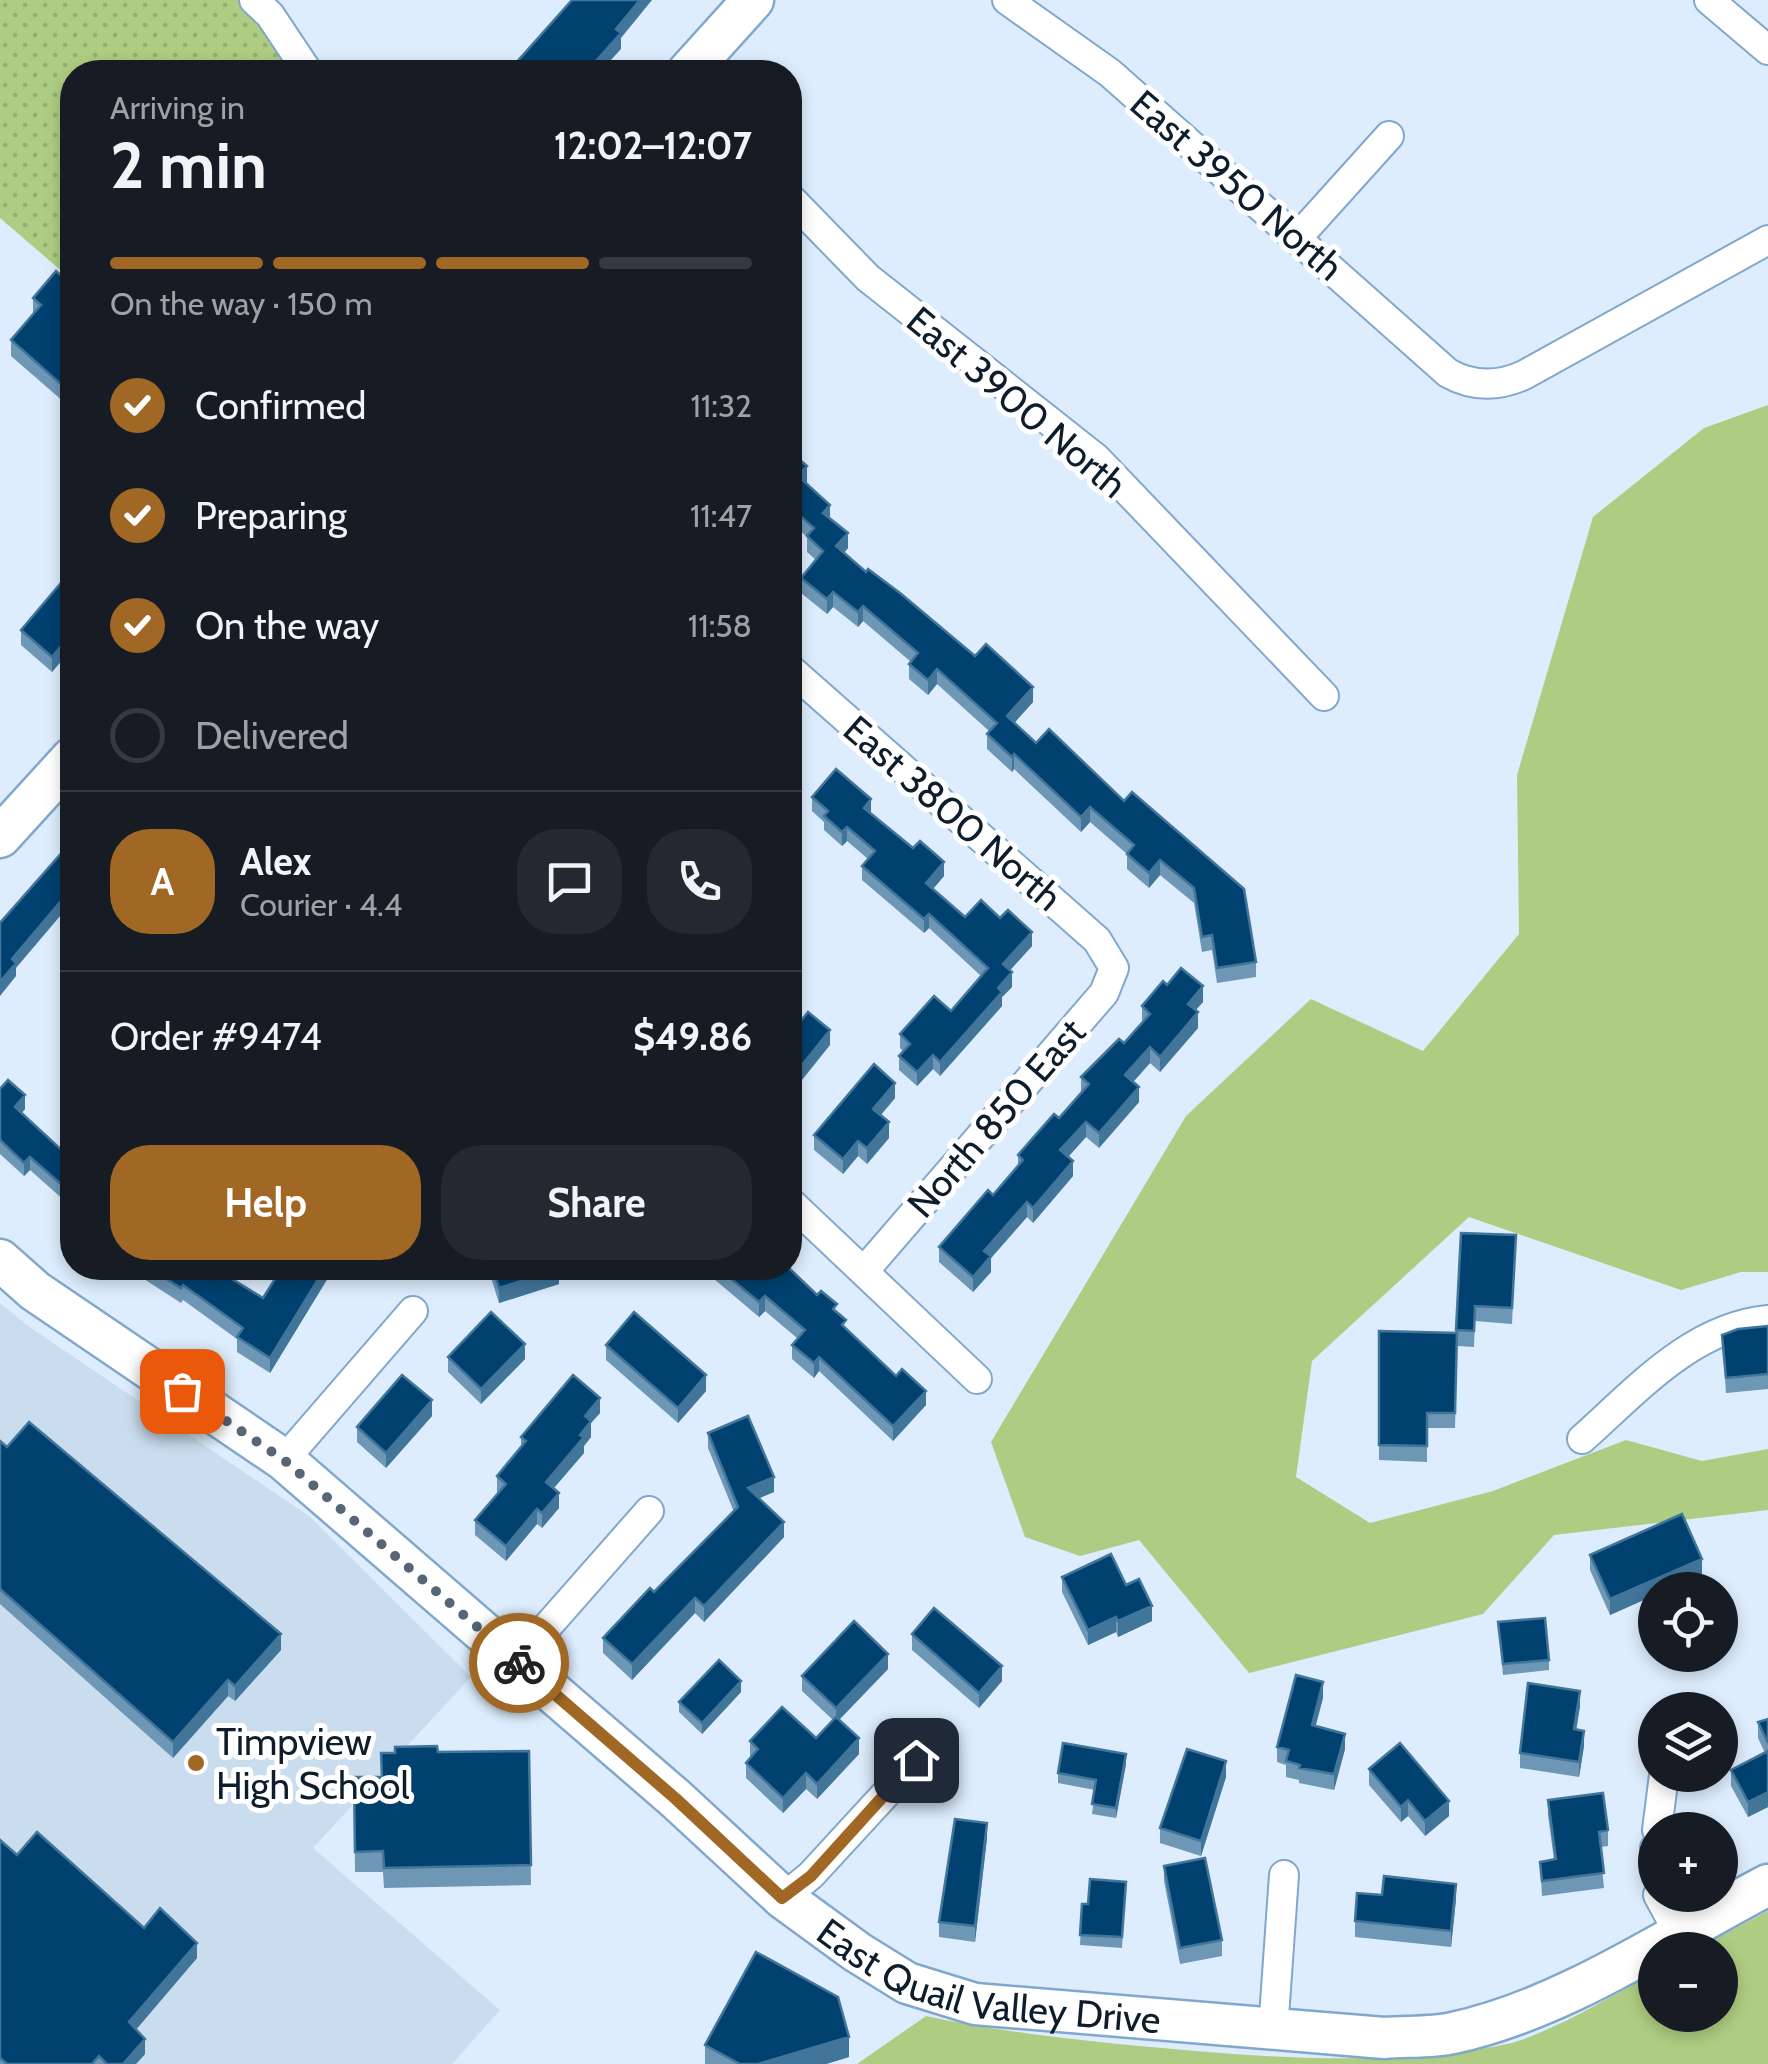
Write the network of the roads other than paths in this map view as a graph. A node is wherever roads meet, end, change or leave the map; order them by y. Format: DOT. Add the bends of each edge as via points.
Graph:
graph roads {
  1 [pos="254,0"];
  2 [pos="753,0"];
  3 [pos="1007,0"];
  4 [pos="1709,0"];
  5 [pos="1768,50"];
  6 [pos="300,60"];
  7 [pos="703,60"];
  8 [pos="1389,136"];
  9 [pos="802,210"];
  10 [pos="1298,237"];
  11 [pos="1768,240"];
  12 [pos="802,681"];
  13 [pos="1324,696"];
  14 [pos="60,771"];
  15 [pos="0,836"];
  16 [pos="1110,962"];
  17 [pos="802,1213"];
  18 [pos="0,1260"];
  19 [pos="865,1270"];
  20 [pos="413,1311"];
  21 [pos="1768,1320"];
  22 [pos="977,1379"];
  23 [pos="1582,1439"];
  24 [pos="284,1460"];
  25 [pos="649,1511"];
  26 [pos="516,1661"];
  27 [pos="916,1760"];
  28 [pos="1284,1876"];
  29 [pos="1768,1885"];
  30 [pos="782,1898"];
  31 [pos="1667,1912"];
  32 [pos="1678,1932"];
  33 [pos="1638,1955"];
  34 [pos="1272,2030"];
  1 -- 6 [label="street"];
  2 -- 7 [label="street"];
  3 -- 10 [label="street, East 3950 North" via="1110,73"];
  4 -- 5 [label="street"];
  8 -- 10 [label="street"];
  9 -- 13 [label="street, East 3900 North" via="868,278 1096,458"];
  10 -- 11 [label="street, East 3950 North" via="1448,373 1478,384 1524,376"];
  12 -- 16 [label="street, East 3800 North" via="1097,940"];
  14 -- 15 [label="street"];
  16 -- 19 [label="street, North 850 East" via="1114,968 1104,992"];
  17 -- 19 [label="street"];
  18 -- 24 [label="street, East Quail Valley Drive" via="35,1291"];
  19 -- 22 [label="street"];
  20 -- 24 [label="street"];
  21 -- 23 [label="street" via="1741,1322 1704,1338"];
  24 -- 26 [label="street, East Quail Valley Drive"];
  25 -- 26 [label="street"];
  26 -- 30 [label="street, East Quail Valley Drive"];
  27 -- 30 [label="street" via="811,1876"];
  28 -- 34 [label="street"];
  29 -- 32 [label="street, East Quail Valley Drive"];
  30 -- 34 [label="street, East Quail Valley Drive" via="907,1983 975,2004"];
  31 -- 32 [label="street"];
  33 -- 34 [label="street, East Quail Valley Drive" via="1579,1989 1450,2034 1384,2038"];
}
